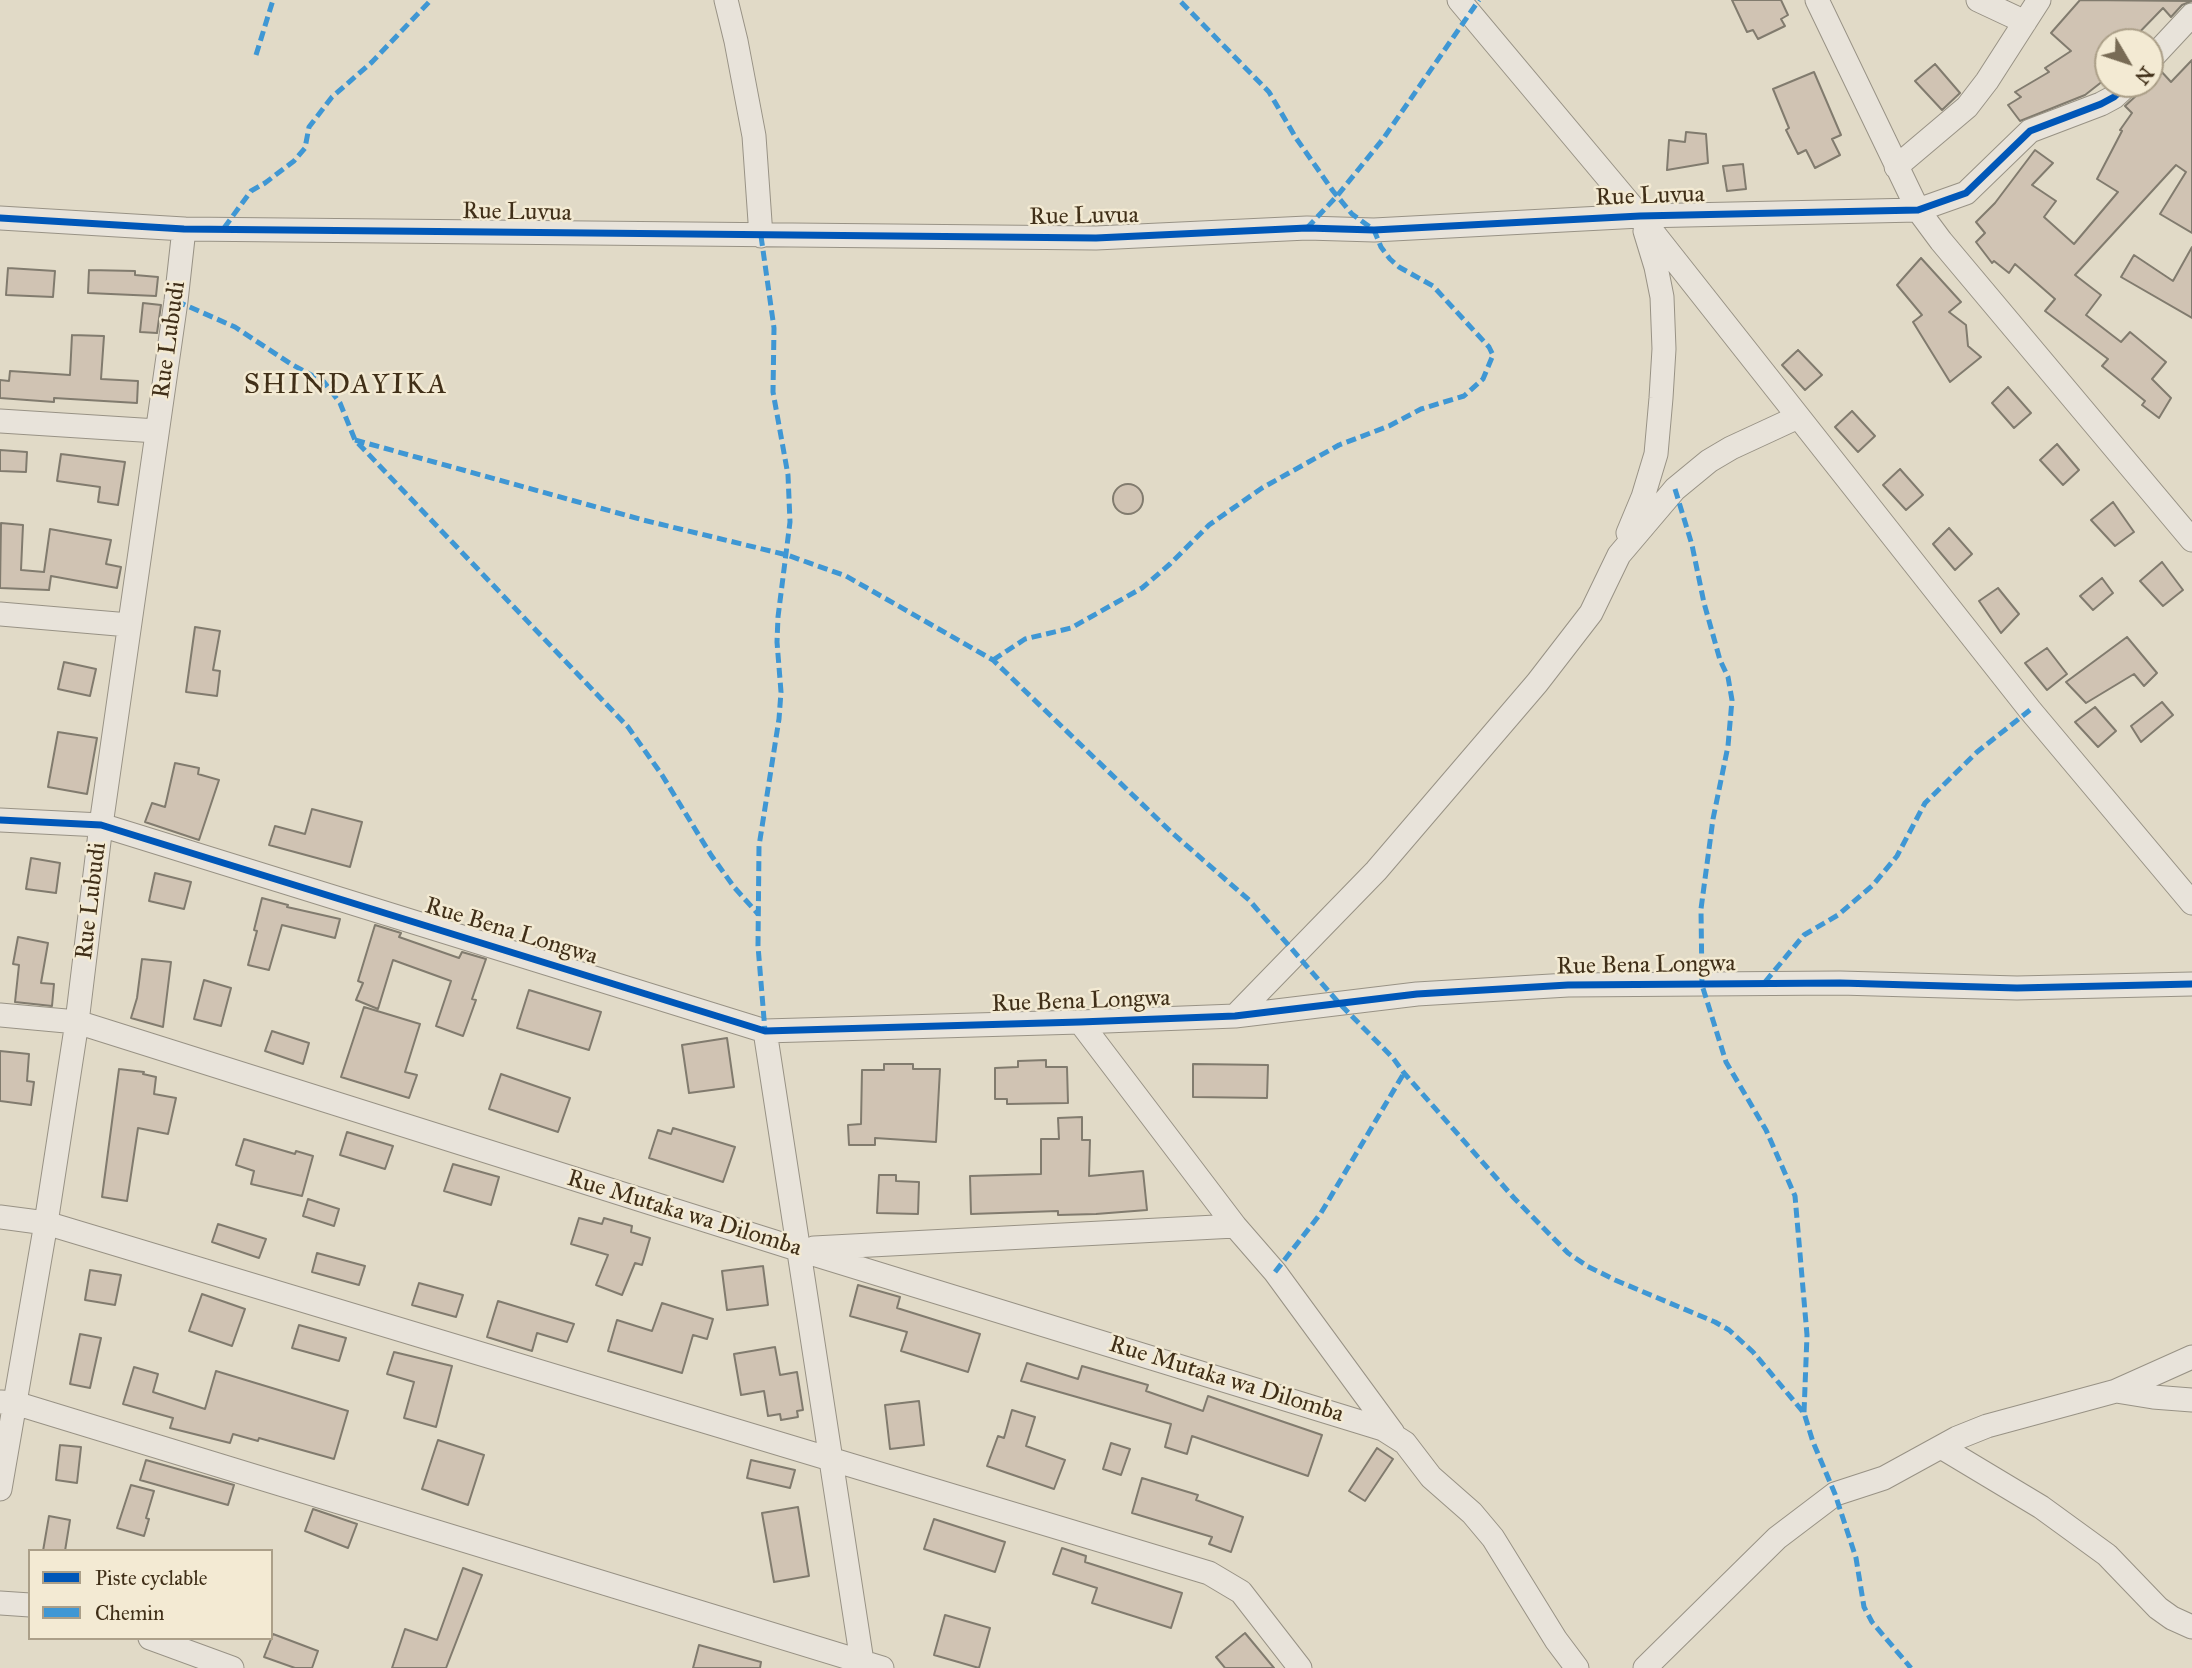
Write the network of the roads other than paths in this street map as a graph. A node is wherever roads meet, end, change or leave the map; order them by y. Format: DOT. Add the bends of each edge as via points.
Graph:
graph roads {
  1 [pos="726,0"];
  2 [pos="1460,0"];
  3 [pos="1817,0"];
  4 [pos="1978,0"];
  5 [pos="2039,0"];
  6 [pos="2192,15"];
  7 [pos="2025,22"];
  8 [pos="2164,46"];
  9 [pos="2109,98"];
  10 [pos="1896,167"];
  11 [pos="1918,210"];
  12 [pos="1640,216"];
  13 [pos="0,218"];
  14 [pos="184,229"];
  15 [pos="761,236"];
  16 [pos="1798,418"];
  17 [pos="0,421"];
  18 [pos="158,431"];
  19 [pos="2192,540"];
  20 [pos="1619,555"];
  21 [pos="0,614"];
  22 [pos="129,625"];
  23 [pos="0,820"];
  24 [pos="101,825"];
  25 [pos="2192,903"];
  26 [pos="2192,984"];
  27 [pos="0,1015"];
  28 [pos="1235,1016"];
  29 [pos="77,1022"];
  30 [pos="1080,1022"];
  31 [pos="765,1031"];
  32 [pos="0,1217"];
  33 [pos="46,1223"];
  34 [pos="1235,1226"];
  35 [pos="797,1249"];
  36 [pos="2192,1357"];
  37 [pos="2116,1391"];
  38 [pos="2192,1400"];
  39 [pos="7,1402"];
  40 [pos="1395,1435"];
  41 [pos="1941,1447"];
  42 [pos="830,1458"];
  43 [pos="0,1489"];
  44 [pos="0,1603"];
  45 [pos="28,1605"];
  46 [pos="2192,1627"];
  47 [pos="155,1640"];
  48 [pos="869,1666"];
  49 [pos="232,1668"];
  50 [pos="1300,1668"];
  51 [pos="1577,1668"];
  52 [pos="1645,1668"];
  1 -- 15 [label="street" via="751,114"];
  2 -- 12 [label="street"];
  3 -- 10 [label="street"];
  4 -- 7 [label="street"];
  5 -- 7 [label="street"];
  6 -- 8 [label="street"];
  7 -- 10 [label="street" via="1967,107"];
  9 -- 11 [label="street, Rue Luvua" via="2030,131 1966,193"];
  10 -- 11 [label="street"];
  11 -- 12 [label="street, Rue Luvua"];
  11 -- 19 [label="street"];
  12 -- 15 [label="street, Rue Luvua" via="1096,238"];
  12 -- 16 [label="street"];
  12 -- 20 [label="street" via="1662,297 1661,398 1656,454"];
  13 -- 14 [label="street, Rue Luvua"];
  14 -- 15 [label="street, Rue Luvua"];
  14 -- 18 [label="street, Rue Lubudi"];
  16 -- 20 [label="street" via="1731,448 1693,473"];
  16 -- 25 [label="street" via="2029,710"];
  17 -- 18 [label="street"];
  18 -- 22 [label="street, Rue Lubudi"];
  20 -- 28 [label="street" via="1591,613 1537,683 1376,871"];
  21 -- 22 [label="street"];
  22 -- 24 [label="street, Rue Lubudi"];
  23 -- 24 [label="street, Rue Bena Longwa"];
  24 -- 29 [label="street, Rue Lubudi"];
  24 -- 31 [label="street, Rue Bena Longwa"];
  26 -- 28 [label="street, Rue Bena Longwa" via="2017,988 1827,983 1568,985 1417,994"];
  27 -- 29 [label="street, Rue Mutaka wa Dilomba"];
  28 -- 30 [label="street, Rue Bena Longwa"];
  29 -- 33 [label="street, Rue Lubudi"];
  29 -- 35 [label="street, Rue Mutaka wa Dilomba"];
  30 -- 31 [label="street, Rue Bena Longwa"];
  30 -- 34 [label="street"];
  31 -- 35 [label="street"];
  32 -- 33 [label="street"];
  33 -- 39 [label="street, Rue Lubudi"];
  33 -- 42 [label="street"];
  34 -- 35 [label="street"];
  34 -- 40 [label="street" via="1275,1272"];
  35 -- 40 [label="street, Rue Mutaka wa Dilomba"];
  35 -- 42 [label="street"];
  36 -- 37 [label="street"];
  37 -- 38 [label="street"];
  37 -- 41 [label="street" via="1987,1426"];
  39 -- 43 [label="street, Rue Lubudi"];
  39 -- 48 [label="street"];
  40 -- 51 [label="street" via="1493,1538"];
  41 -- 46 [label="street" via="2041,1507 2107,1555 2158,1608"];
  41 -- 52 [label="street" via="1884,1478 1835,1494 1814,1509 1755,1559"];
  42 -- 48 [label="street"];
  42 -- 50 [label="street" via="1209,1573 1241,1592"];
  44 -- 45 [label="street"];
  47 -- 49 [label="street"];
}
